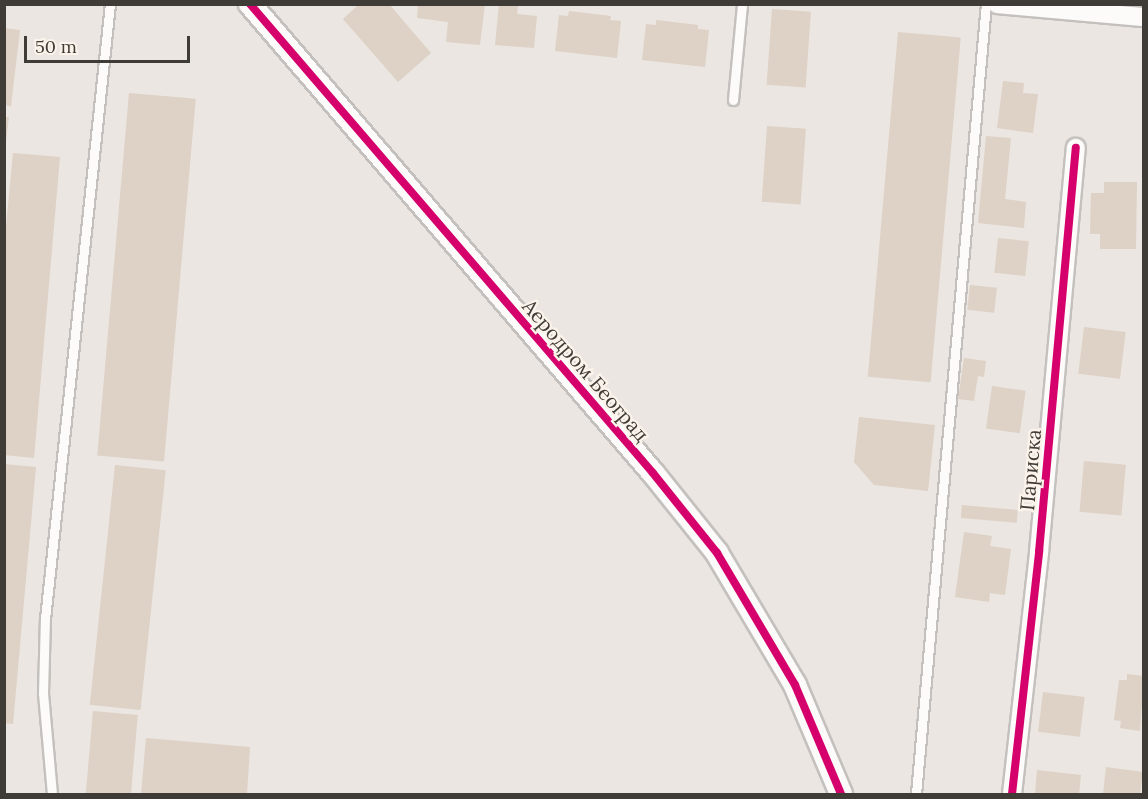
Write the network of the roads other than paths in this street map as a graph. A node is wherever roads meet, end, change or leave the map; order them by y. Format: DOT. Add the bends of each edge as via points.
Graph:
graph roads {
  1 [pos="110,4"];
  2 [pos="250,4"];
  3 [pos="742,4"];
  4 [pos="986,4"];
  5 [pos="997,4"];
  6 [pos="1143,17"];
  7 [pos="733,100"];
  8 [pos="1076,148"];
  9 [pos="52,795"];
  10 [pos="841,795"];
  11 [pos="916,795"];
  12 [pos="1012,795"];
  1 -- 9 [label="lane" via="45,619 43,693"];
  2 -- 10 [label="street, Аеродром Београд" via="705,537 753,608 795,685"];
  3 -- 7 [label="lane"];
  4 -- 11 [label="lane"];
  5 -- 6 [label="street"];
  8 -- 12 [label="street, Париска" via="1040,552"];
}
